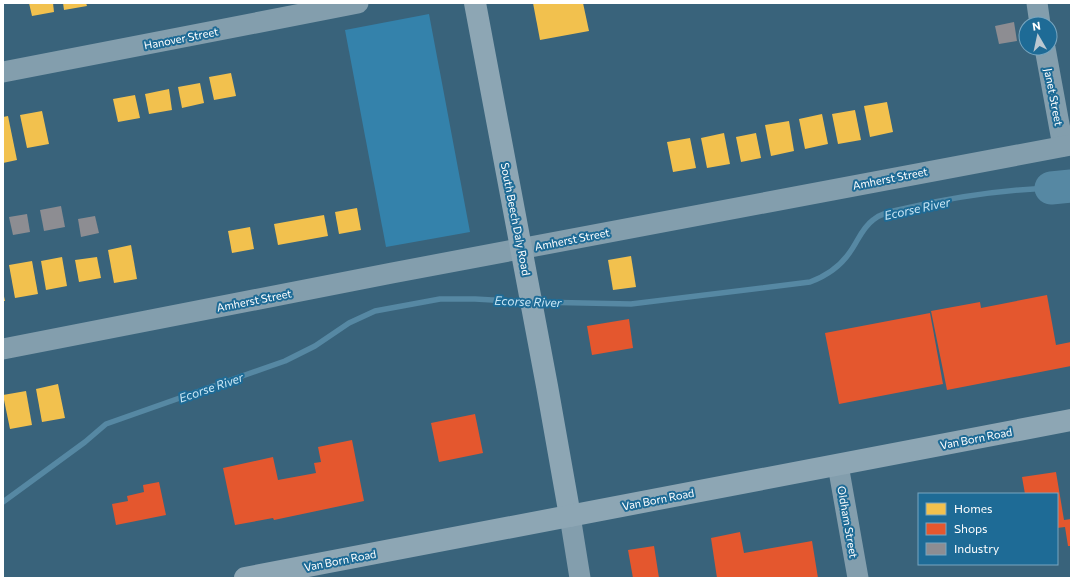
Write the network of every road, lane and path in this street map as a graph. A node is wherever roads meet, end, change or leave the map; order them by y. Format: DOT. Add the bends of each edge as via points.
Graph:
graph roads {
  1 [pos="358,3"];
  2 [pos="475,3"];
  3 [pos="1037,3"];
  4 [pos="1039,16"];
  5 [pos="1047,56"];
  6 [pos="3,72"];
  7 [pos="1067,146"];
  8 [pos="521,249"];
  9 [pos="3,349"];
  10 [pos="1071,420"];
  11 [pos="838,465"];
  12 [pos="570,516"];
  13 [pos="290,574"];
  14 [pos="245,578"];
  15 [pos="580,578"];
  16 [pos="858,578"];
  1 -- 6 [label="street, Hanover Street"];
  2 -- 8 [label="main road, South Beech Daly Road"];
  3 -- 4 [label="street"];
  5 -- 7 [label="street, Janet Street"];
  7 -- 8 [label="street, Amherst Street"];
  8 -- 9 [label="street, Amherst Street"];
  8 -- 12 [label="main road, South Beech Daly Road"];
  10 -- 11 [label="main road, Van Born Road"];
  11 -- 12 [label="main road, Van Born Road"];
  11 -- 16 [label="street, Oldham Street"];
  12 -- 13 [label="main road, Van Born Road"];
  12 -- 15 [label="street, South Beech Daly Road"];
  13 -- 14 [label="main road, Van Born Road"];
}
